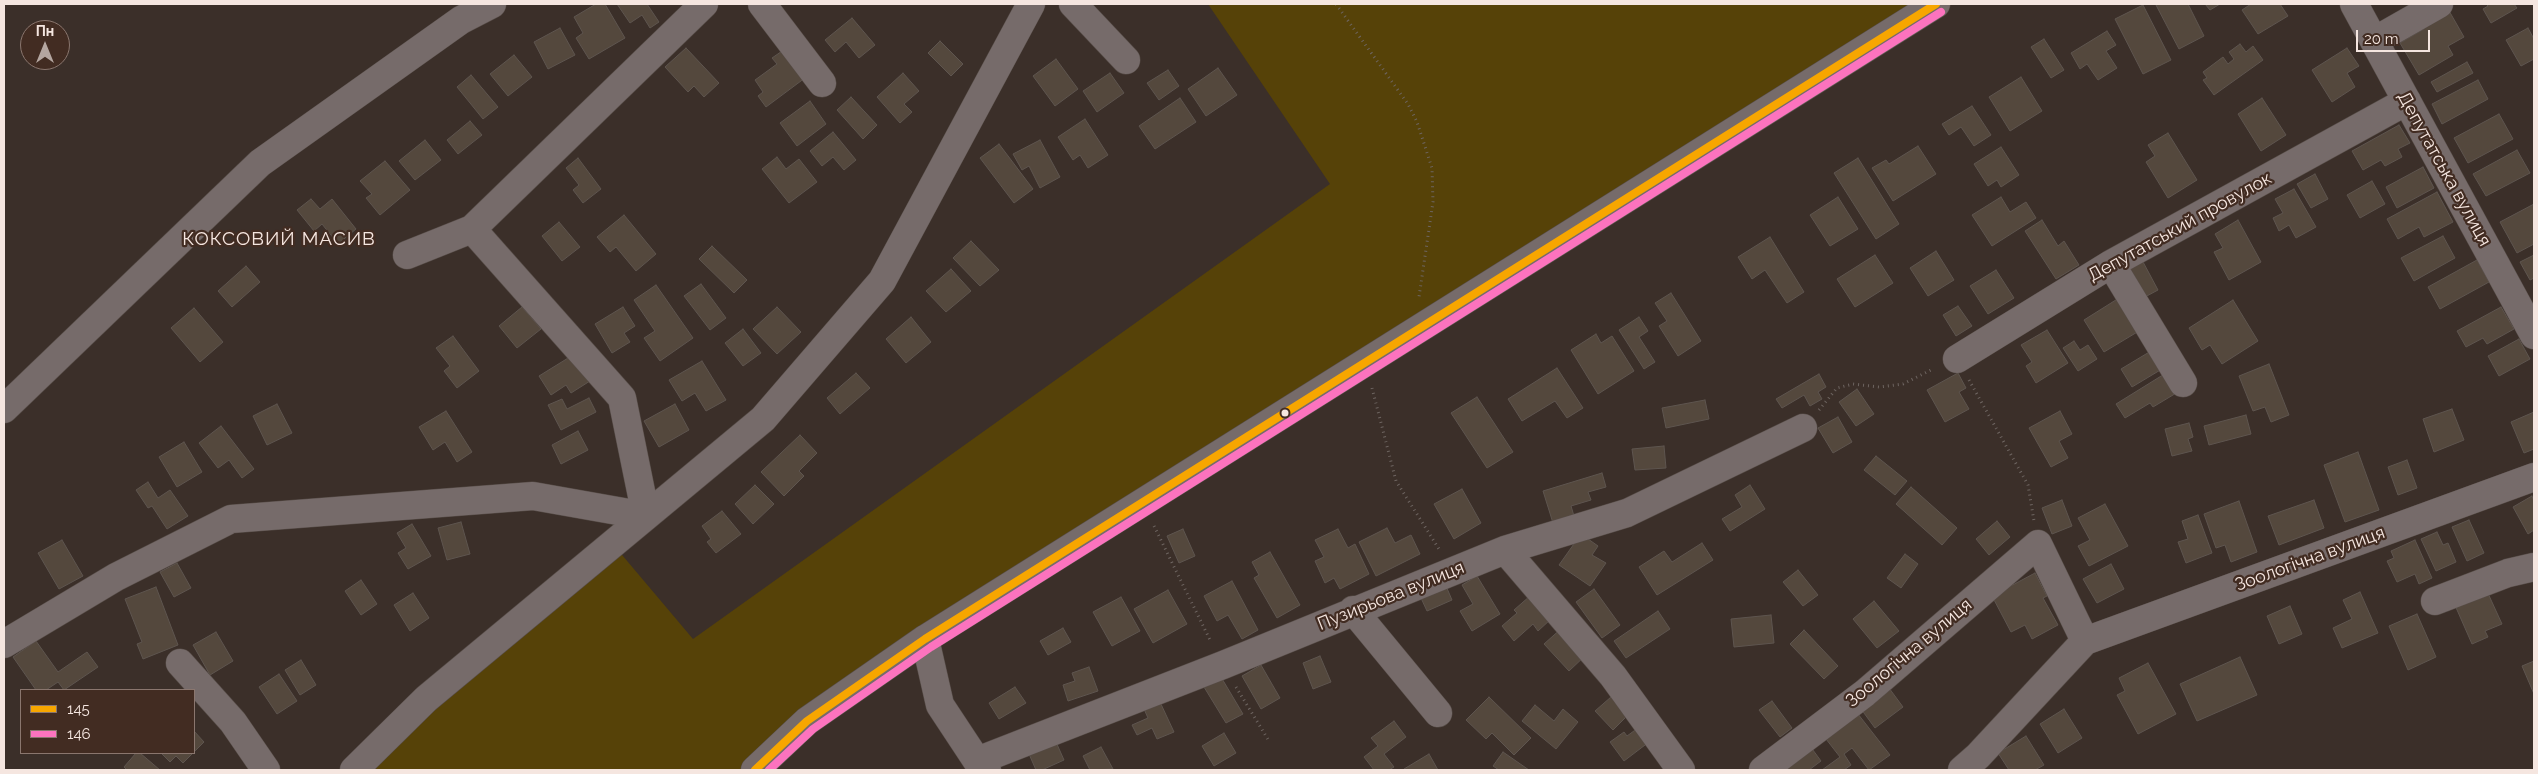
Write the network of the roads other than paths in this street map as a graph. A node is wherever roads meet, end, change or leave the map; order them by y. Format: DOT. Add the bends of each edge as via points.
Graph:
graph roads {
  1 [pos="492,4"];
  2 [pos="704,4"];
  3 [pos="762,4"];
  4 [pos="1031,4"];
  5 [pos="1073,4"];
  6 [pos="1936,4"];
  7 [pos="2354,4"];
  8 [pos="2440,4"];
  9 [pos="2374,41"];
  10 [pos="1126,60"];
  11 [pos="822,83"];
  12 [pos="2407,101"];
  13 [pos="472,230"];
  14 [pos="407,256"];
  15 [pos="2111,264"];
  16 [pos="2534,335"];
  17 [pos="1957,359"];
  18 [pos="2182,383"];
  19 [pos="4,409"];
  20 [pos="1803,428"];
  21 [pos="2534,477"];
  22 [pos="646,516"];
  23 [pos="1505,550"];
  24 [pos="2534,567"];
  25 [pos="2436,601"];
  26 [pos="1353,610"];
  27 [pos="925,639"];
  28 [pos="2085,640"];
  29 [pos="4,644"];
  30 [pos="180,663"];
  31 [pos="1438,713"];
  32 [pos="982,766"];
  33 [pos="1975,766"];
  34 [pos="266,770"];
  35 [pos="354,770"];
  36 [pos="755,770"];
  37 [pos="1681,770"];
  38 [pos="1764,770"];
  1 -- 19 [label="street" via="460,20 260,163"];
  2 -- 13 [label="street"];
  3 -- 11 [label="street"];
  4 -- 22 [label="street" via="882,281 763,419"];
  5 -- 10 [label="street"];
  6 -- 27 [label="street"];
  7 -- 9 [label="street, Депутатська вулиця"];
  8 -- 9 [label="street"];
  9 -- 12 [label="street, Депутатська вулиця"];
  12 -- 15 [label="street, Депутатський провулок"];
  12 -- 16 [label="street, Депутатська вулиця"];
  13 -- 14 [label="street"];
  13 -- 22 [label="street" via="622,398"];
  15 -- 17 [label="street, Депутатський провулок"];
  15 -- 18 [label="street"];
  20 -- 23 [label="street, Пузирьова вулиця" via="1627,513"];
  21 -- 28 [label="street, Зоологічна вулиця"];
  22 -- 29 [label="street" via="533,496 231,519 116,577"];
  22 -- 35 [label="street" via="426,699"];
  23 -- 26 [label="street, Пузирьова вулиця"];
  23 -- 37 [label="street" via="1613,676"];
  24 -- 25 [label="street" via="2508,573"];
  26 -- 31 [label="street"];
  26 -- 32 [label="street, Пузирьова вулиця"];
  27 -- 32 [label="street" via="940,705"];
  27 -- 36 [label="street" via="807,721"];
  28 -- 33 [label="street, Зоологічна вулиця"];
  28 -- 38 [label="street, Зоологічна вулиця" via="2038,544 1865,693"];
  30 -- 34 [label="street" via="233,722"];
}
